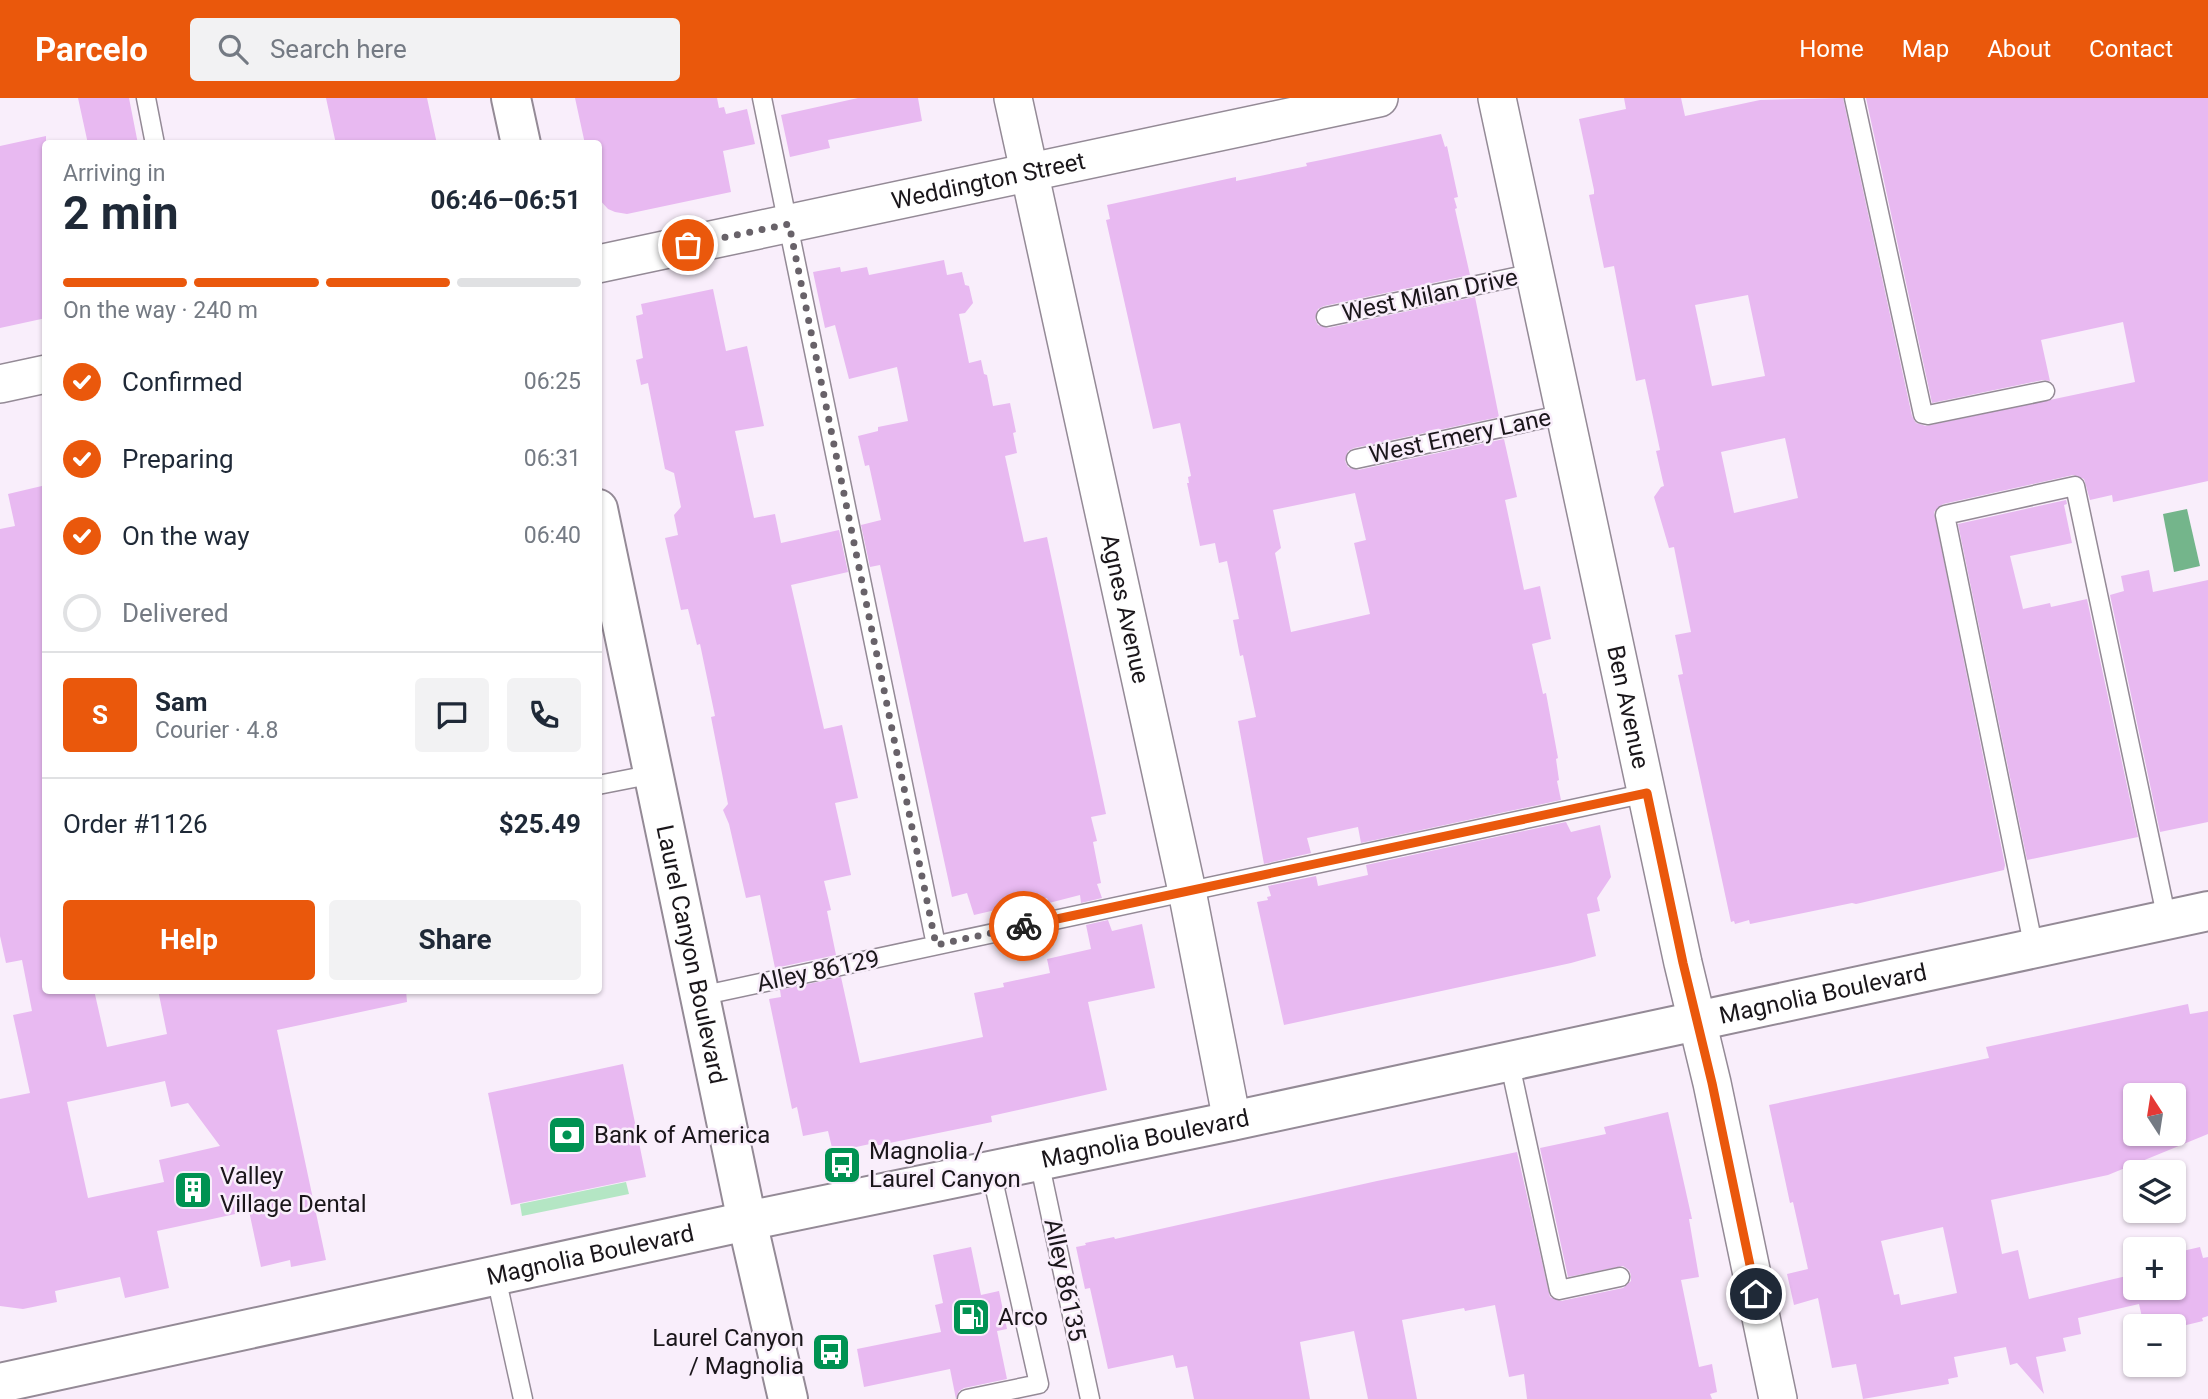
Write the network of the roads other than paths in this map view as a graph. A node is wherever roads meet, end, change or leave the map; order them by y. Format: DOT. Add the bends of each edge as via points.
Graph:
graph roads {
  1 [pos="146,98"];
  2 [pos="511,98"];
  3 [pos="762,98"];
  4 [pos="1013,98"];
  5 [pos="1379,98"];
  6 [pos="1497,98"];
  7 [pos="1854,98"];
  8 [pos="154,140"];
  9 [pos="520,140"];
  10 [pos="1029,173"];
  11 [pos="789,224"];
  12 [pos="602,263"];
  13 [pos="1534,273"];
  14 [pos="1326,317"];
  15 [pos="42,375"];
  16 [pos="0,384"];
  17 [pos="2045,391"];
  18 [pos="1565,414"];
  19 [pos="1356,459"];
  20 [pos="602,528"];
  21 [pos="654,774"];
  22 [pos="602,784"];
  23 [pos="1647,793"];
  24 [pos="1186,891"];
  25 [pos="2208,911"];
  26 [pos="2167,920"];
  27 [pos="936,945"];
  28 [pos="2034,949"];
  29 [pos="700,996"];
  30 [pos="1698,1019"];
  31 [pos="1509,1060"];
  32 [pos="1232,1121"];
  33 [pos="1040,1161"];
  34 [pos="991,1171"];
  35 [pos="747,1221"];
  36 [pos="496,1277"];
  37 [pos="1620,1277"];
  38 [pos="0,1383"];
  39 [pos="523,1399"];
  40 [pos="788,1399"];
  41 [pos="967,1399"];
  42 [pos="1090,1399"];
  43 [pos="1778,1399"];
  1 -- 8 [label="lane"];
  2 -- 9 [label="main road"];
  3 -- 11 [label="lane"];
  4 -- 10 [label="street, Agnes Avenue"];
  5 -- 10 [label="street, Weddington Street"];
  6 -- 13 [label="street, Ben Avenue"];
  7 -- 17 [label="lane" via="1923,414"];
  10 -- 11 [label="street, Weddington Street"];
  10 -- 24 [label="street, Agnes Avenue"];
  11 -- 12 [label="street, Weddington Street"];
  11 -- 27 [label="lane"];
  13 -- 14 [label="lane, West Milan Drive"];
  13 -- 18 [label="street, Ben Avenue"];
  15 -- 16 [label="street"];
  18 -- 19 [label="lane, West Emery Lane"];
  18 -- 23 [label="street, Ben Avenue"];
  20 -- 21 [label="main road, Laurel Canyon Boulevard"];
  21 -- 22 [label="lane"];
  21 -- 29 [label="main road, Laurel Canyon Boulevard"];
  23 -- 24 [label="lane, Alley 86129"];
  23 -- 30 [label="street, Ben Avenue"];
  24 -- 27 [label="lane, Alley 86129"];
  24 -- 32 [label="street, Agnes Avenue"];
  25 -- 26 [label="main road, Magnolia Boulevard"];
  26 -- 28 [label="main road, Magnolia Boulevard"];
  26 -- 28 [label="lane" via="2075,486 1945,515"];
  27 -- 29 [label="lane, Alley 86129"];
  28 -- 30 [label="main road, Magnolia Boulevard"];
  29 -- 35 [label="main road, Laurel Canyon Boulevard"];
  30 -- 31 [label="main road, Magnolia Boulevard"];
  30 -- 43 [label="street, Ben Avenue"];
  31 -- 32 [label="main road, Magnolia Boulevard"];
  31 -- 37 [label="lane" via="1559,1290"];
  32 -- 33 [label="main road, Magnolia Boulevard"];
  33 -- 34 [label="main road, Magnolia Boulevard"];
  33 -- 42 [label="lane, Alley 86135"];
  34 -- 35 [label="main road, Magnolia Boulevard"];
  34 -- 41 [label="lane" via="1040,1384"];
  35 -- 36 [label="main road, Magnolia Boulevard"];
  35 -- 40 [label="main road, Laurel Canyon Boulevard"];
  36 -- 38 [label="main road, Magnolia Boulevard"];
  36 -- 39 [label="lane"];
}
